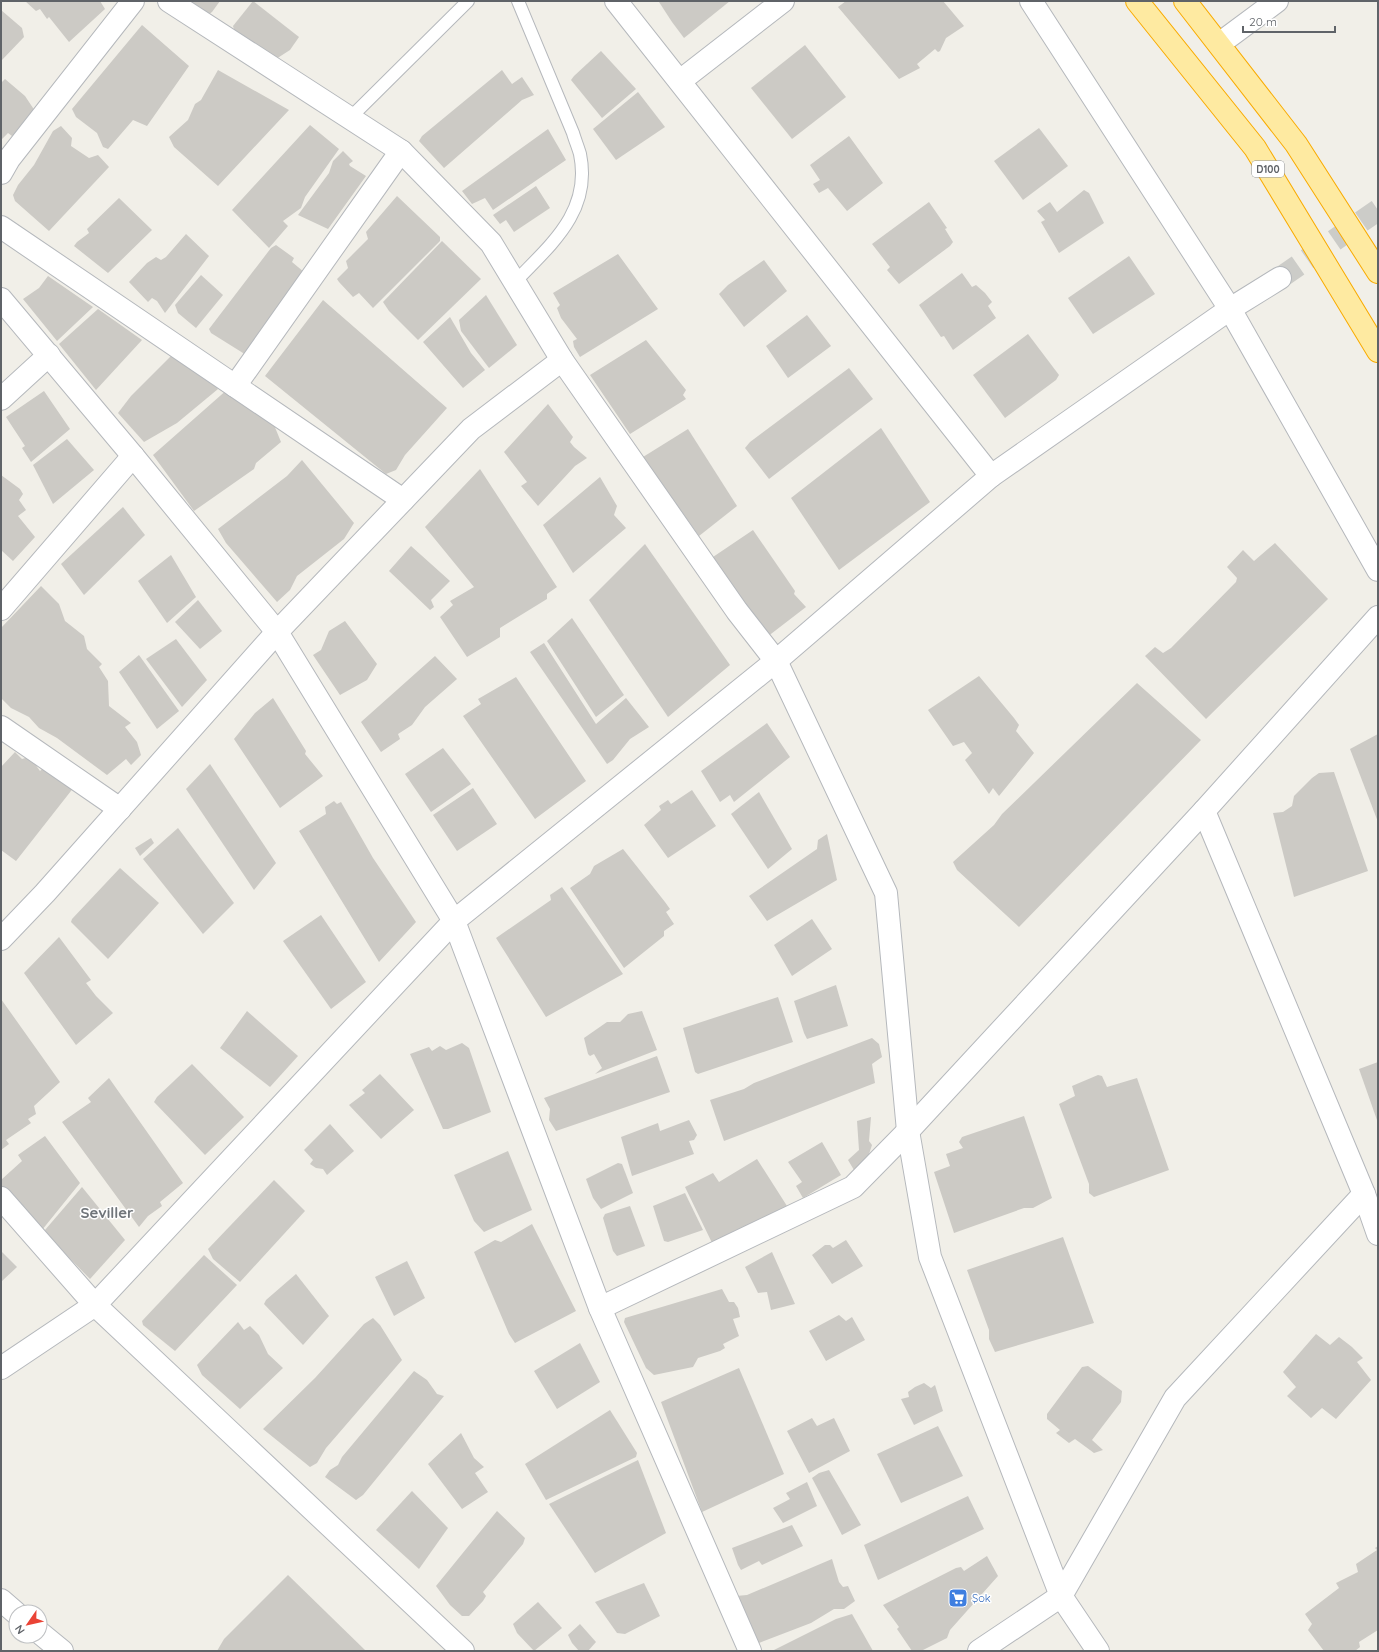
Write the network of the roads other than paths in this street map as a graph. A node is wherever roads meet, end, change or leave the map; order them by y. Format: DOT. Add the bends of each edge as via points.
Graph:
graph roads {
  1 [pos="132,1"];
  2 [pos="169,1"];
  3 [pos="468,1"];
  4 [pos="518,1"];
  5 [pos="616,1"];
  6 [pos="783,1"];
  7 [pos="1031,1"];
  8 [pos="1137,1"];
  9 [pos="1185,1"];
  10 [pos="1277,1"];
  11 [pos="1219,44"];
  12 [pos="680,81"];
  13 [pos="350,118"];
  14 [pos="401,151"];
  15 [pos="1,173"];
  16 [pos="1,227"];
  17 [pos="1378,272"];
  18 [pos="1280,278"];
  19 [pos="515,282"];
  20 [pos="1,299"];
  21 [pos="1230,309"];
  22 [pos="1378,351"];
  23 [pos="48,355"];
  24 [pos="562,360"];
  25 [pos="235,386"];
  26 [pos="1,399"];
  27 [pos="133,456"];
  28 [pos="991,476"];
  29 [pos="403,500"];
  30 [pos="1378,570"];
  31 [pos="1,609"];
  32 [pos="1378,617"];
  33 [pos="277,632"];
  34 [pos="776,661"];
  35 [pos="1,727"];
  36 [pos="120,809"];
  37 [pos="1204,811"];
  38 [pos="454,921"];
  39 [pos="1,939"];
  40 [pos="908,1131"];
  41 [pos="1364,1194"];
  42 [pos="1,1198"];
  43 [pos="1378,1234"];
  44 [pos="95,1305"];
  45 [pos="600,1308"];
  46 [pos="1,1368"];
  47 [pos="1061,1596"];
  48 [pos="48,1640"];
  49 [pos="62,1651"];
  50 [pos="462,1651"];
  51 [pos="750,1651"];
  52 [pos="979,1651"];
  53 [pos="1098,1651"];
  1 -- 15 [label="street" via="8,159"];
  2 -- 13 [label="street"];
  3 -- 13 [label="lane"];
  4 -- 19 [label="lane" via="573,134 580,154 582,176 579,197 566,228"];
  5 -- 12 [label="street"];
  6 -- 12 [label="street"];
  7 -- 21 [label="street"];
  8 -- 22 [label="highway, D100" via="1255,148"];
  9 -- 11 [label="highway"];
  10 -- 11 [label="street"];
  11 -- 17 [label="highway" via="1296,144"];
  12 -- 28 [label="street"];
  13 -- 14 [label="street"];
  14 -- 19 [label="street" via="491,243"];
  14 -- 25 [label="street"];
  16 -- 25 [label="street"];
  18 -- 21 [label="street"];
  19 -- 24 [label="street"];
  20 -- 23 [label="street"];
  21 -- 28 [label="street"];
  21 -- 30 [label="street"];
  23 -- 26 [label="street"];
  23 -- 27 [label="street"];
  24 -- 29 [label="street" via="470,429"];
  24 -- 34 [label="street" via="737,611"];
  25 -- 29 [label="street"];
  27 -- 31 [label="street"];
  27 -- 33 [label="street"];
  28 -- 34 [label="street"];
  29 -- 33 [label="street"];
  32 -- 37 [label="street"];
  33 -- 36 [label="street"];
  33 -- 38 [label="street"];
  34 -- 38 [label="street"];
  34 -- 40 [label="street" via="886,893"];
  35 -- 36 [label="street"];
  36 -- 39 [label="street"];
  37 -- 40 [label="street"];
  37 -- 41 [label="street"];
  38 -- 44 [label="street"];
  38 -- 45 [label="street"];
  40 -- 45 [label="street" via="853,1187"];
  40 -- 47 [label="street" via="930,1257"];
  41 -- 43 [label="street"];
  41 -- 47 [label="street" via="1175,1398"];
  42 -- 44 [label="street"];
  44 -- 46 [label="street"];
  44 -- 50 [label="street"];
  45 -- 51 [label="street"];
  47 -- 52 [label="street"];
  47 -- 53 [label="street"];
  48 -- 49 [label="street"];
}
